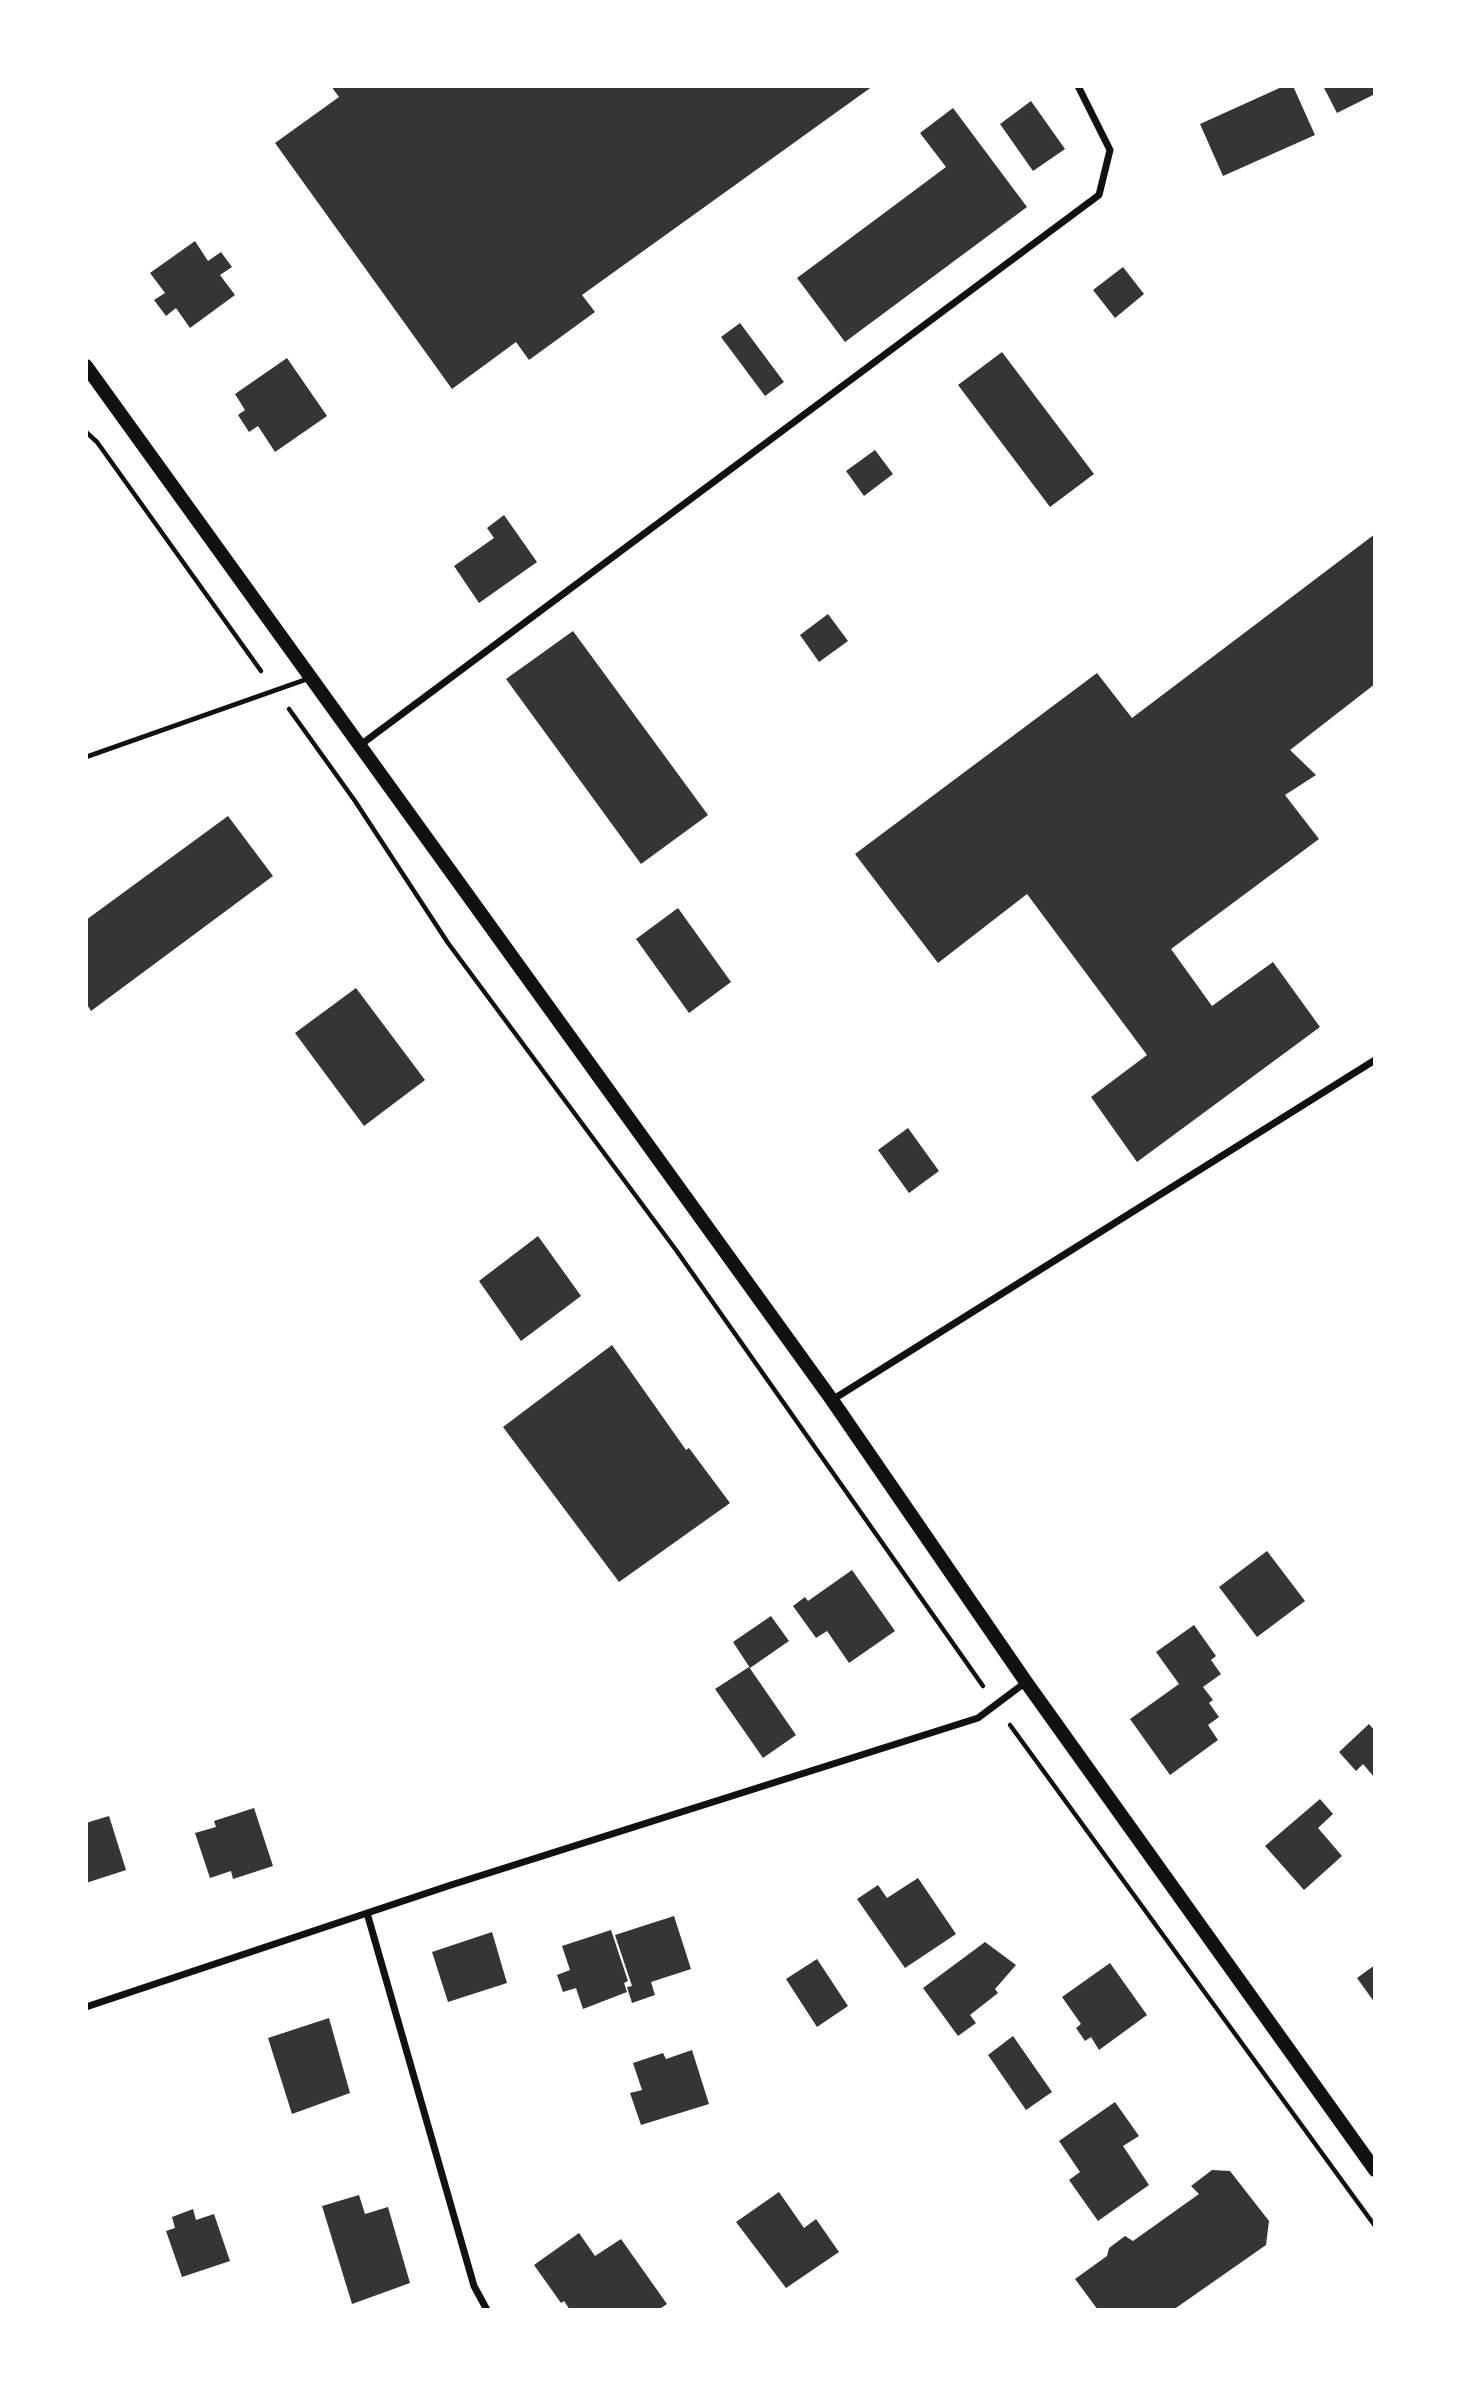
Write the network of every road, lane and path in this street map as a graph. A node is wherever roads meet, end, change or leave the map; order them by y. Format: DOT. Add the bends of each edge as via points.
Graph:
graph roads {
  1 [pos="1078,86"];
  2 [pos="86,366"];
  3 [pos="86,432"];
  4 [pos="310,678"];
  5 [pos="275,690"];
  6 [pos="359,747"];
  7 [pos="86,757"];
  8 [pos="1375,1060"];
  9 [pos="832,1400"];
  10 [pos="1026,1682"];
  11 [pos="996,1705"];
  12 [pos="367,1913"];
  13 [pos="86,2007"];
  14 [pos="1375,2170"];
  15 [pos="1375,2226"];
  16 [pos="487,2310"];
  1 -- 6 [label="street" via="1110,150 1099,195"];
  2 -- 4 [label="main road"];
  3 -- 5 [label="path"];
  4 -- 5 [label="lane"];
  4 -- 6 [label="main road"];
  5 -- 7 [label="lane"];
  5 -- 11 [label="path" via="448,943 676,1250"];
  6 -- 9 [label="main road"];
  8 -- 9 [label="street"];
  9 -- 10 [label="main road"];
  10 -- 11 [label="street"];
  10 -- 14 [label="main road"];
  11 -- 12 [label="street" via="978,1718 889,1749"];
  11 -- 15 [label="path"];
  12 -- 13 [label="street"];
  12 -- 16 [label="street" via="474,2286"];
}
